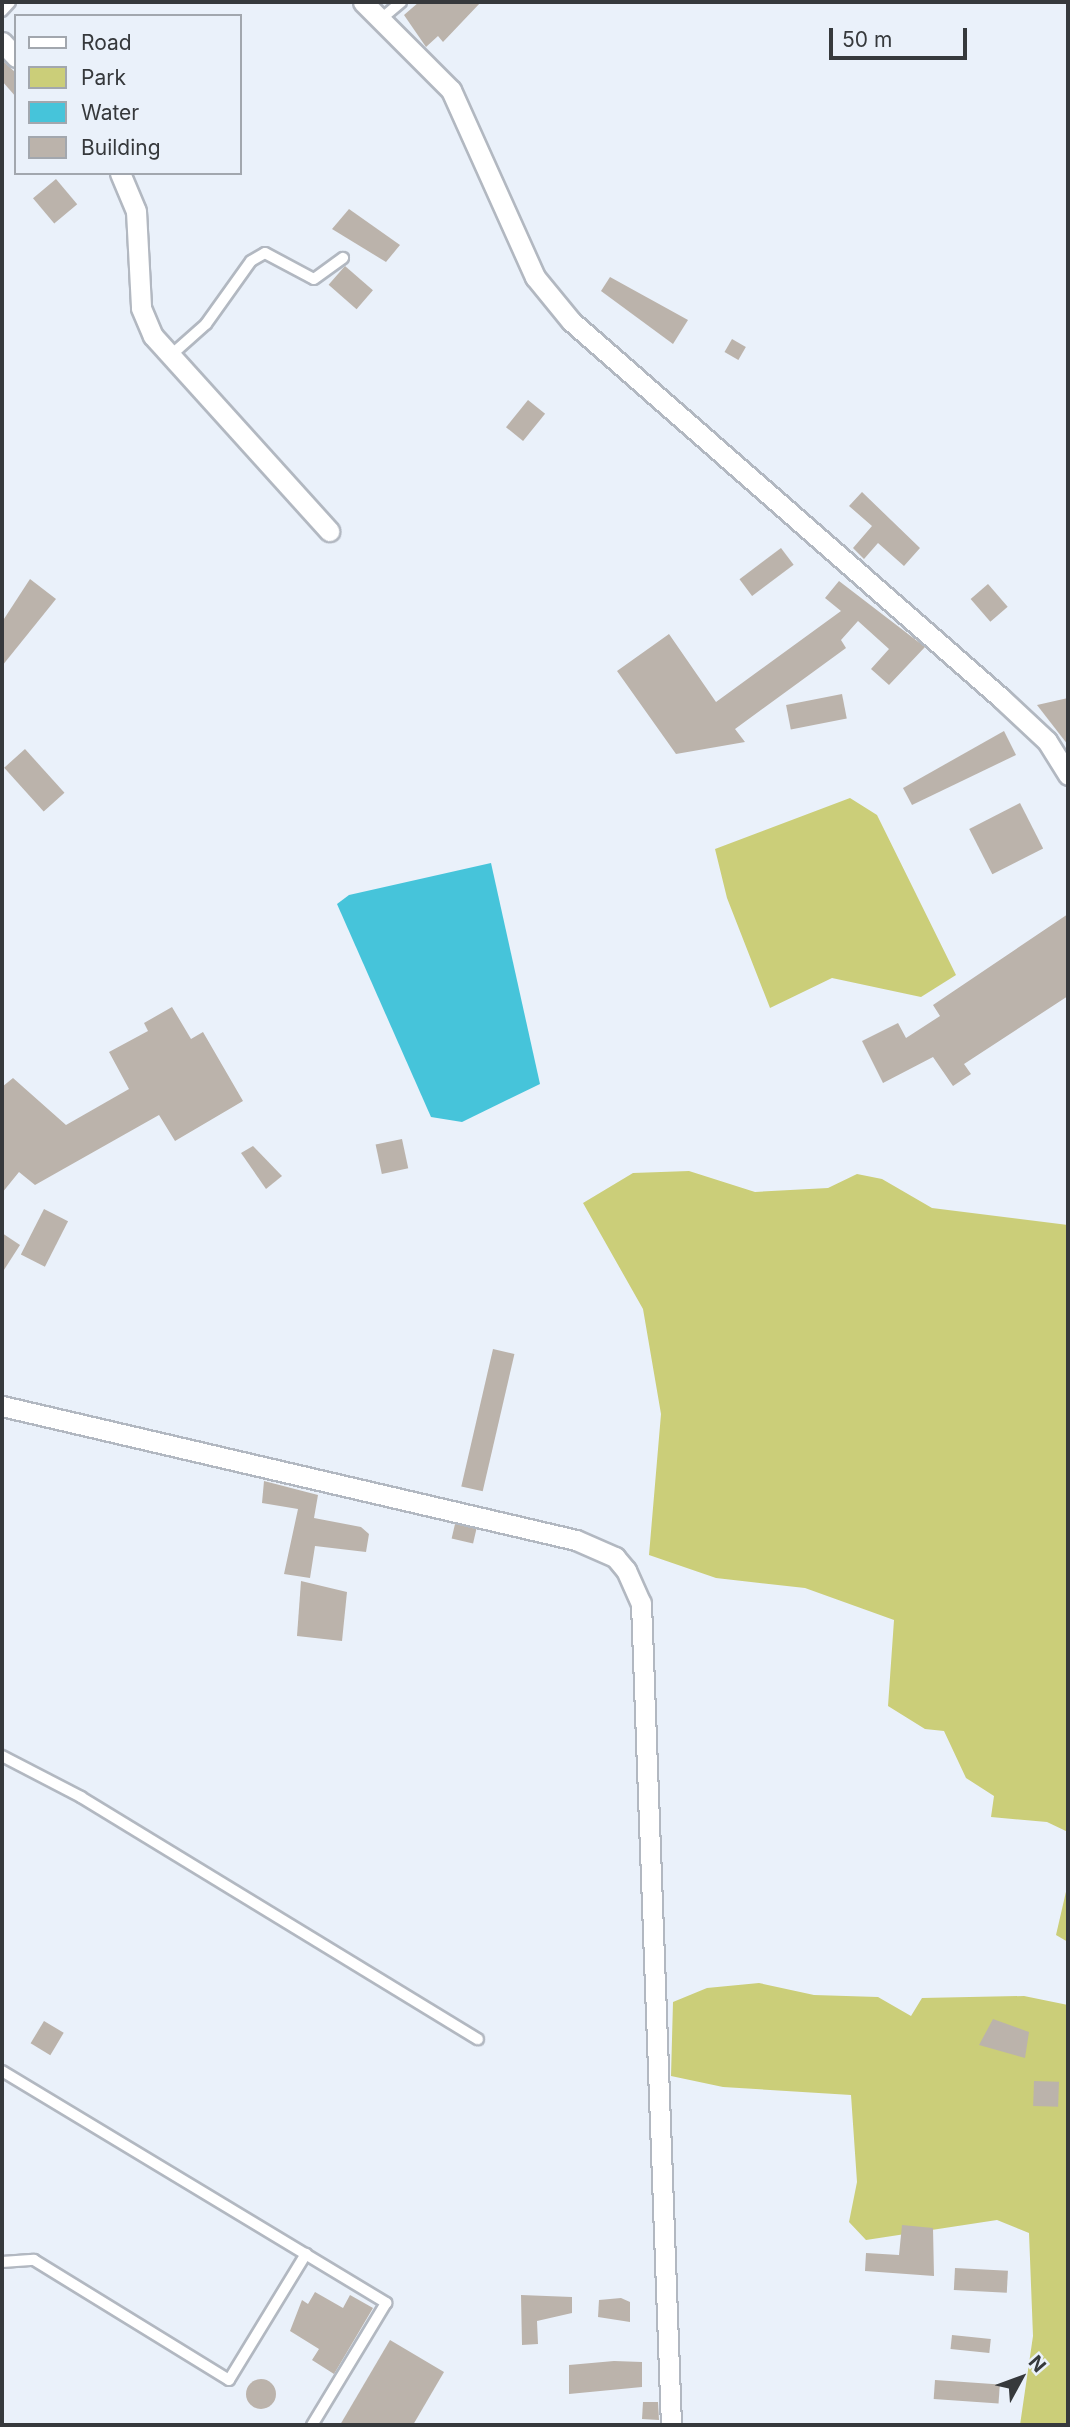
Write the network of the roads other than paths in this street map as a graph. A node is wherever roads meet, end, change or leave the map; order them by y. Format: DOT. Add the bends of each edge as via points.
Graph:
graph roads {
  1 [pos="10,2"];
  2 [pos="363,2"];
  3 [pos="401,2"];
  4 [pos="2,10"];
  5 [pos="381,19"];
  6 [pos="2,42"];
  7 [pos="14,55"];
  8 [pos="121,175"];
  9 [pos="343,258"];
  10 [pos="170,356"];
  11 [pos="329,531"];
  12 [pos="1068,775"];
  13 [pos="2,1406"];
  14 [pos="2,1756"];
  15 [pos="478,2039"];
  16 [pos="2,2071"];
  17 [pos="306,2254"];
  18 [pos="2,2262"];
  19 [pos="312,2425"];
  20 [pos="671,2425"];
  1 -- 4 [label="lane"];
  2 -- 5 [label="street"];
  3 -- 5 [label="lane"];
  5 -- 12 [label="street" via="451,90 535,277 571,321 991,689 1047,741"];
  6 -- 7 [label="street"];
  8 -- 10 [label="street" via="136,211 141,308"];
  9 -- 10 [label="lane" via="314,279 265,253 251,261 206,324"];
  10 -- 11 [label="street"];
  13 -- 20 [label="street" via="576,1540 615,1557 626,1570 641,1603"];
  14 -- 15 [label="lane" via="81,1797"];
  16 -- 17 [label="lane"];
  17 -- 18 [label="lane" via="229,2379 34,2260"];
  17 -- 19 [label="lane" via="386,2303"];
}
